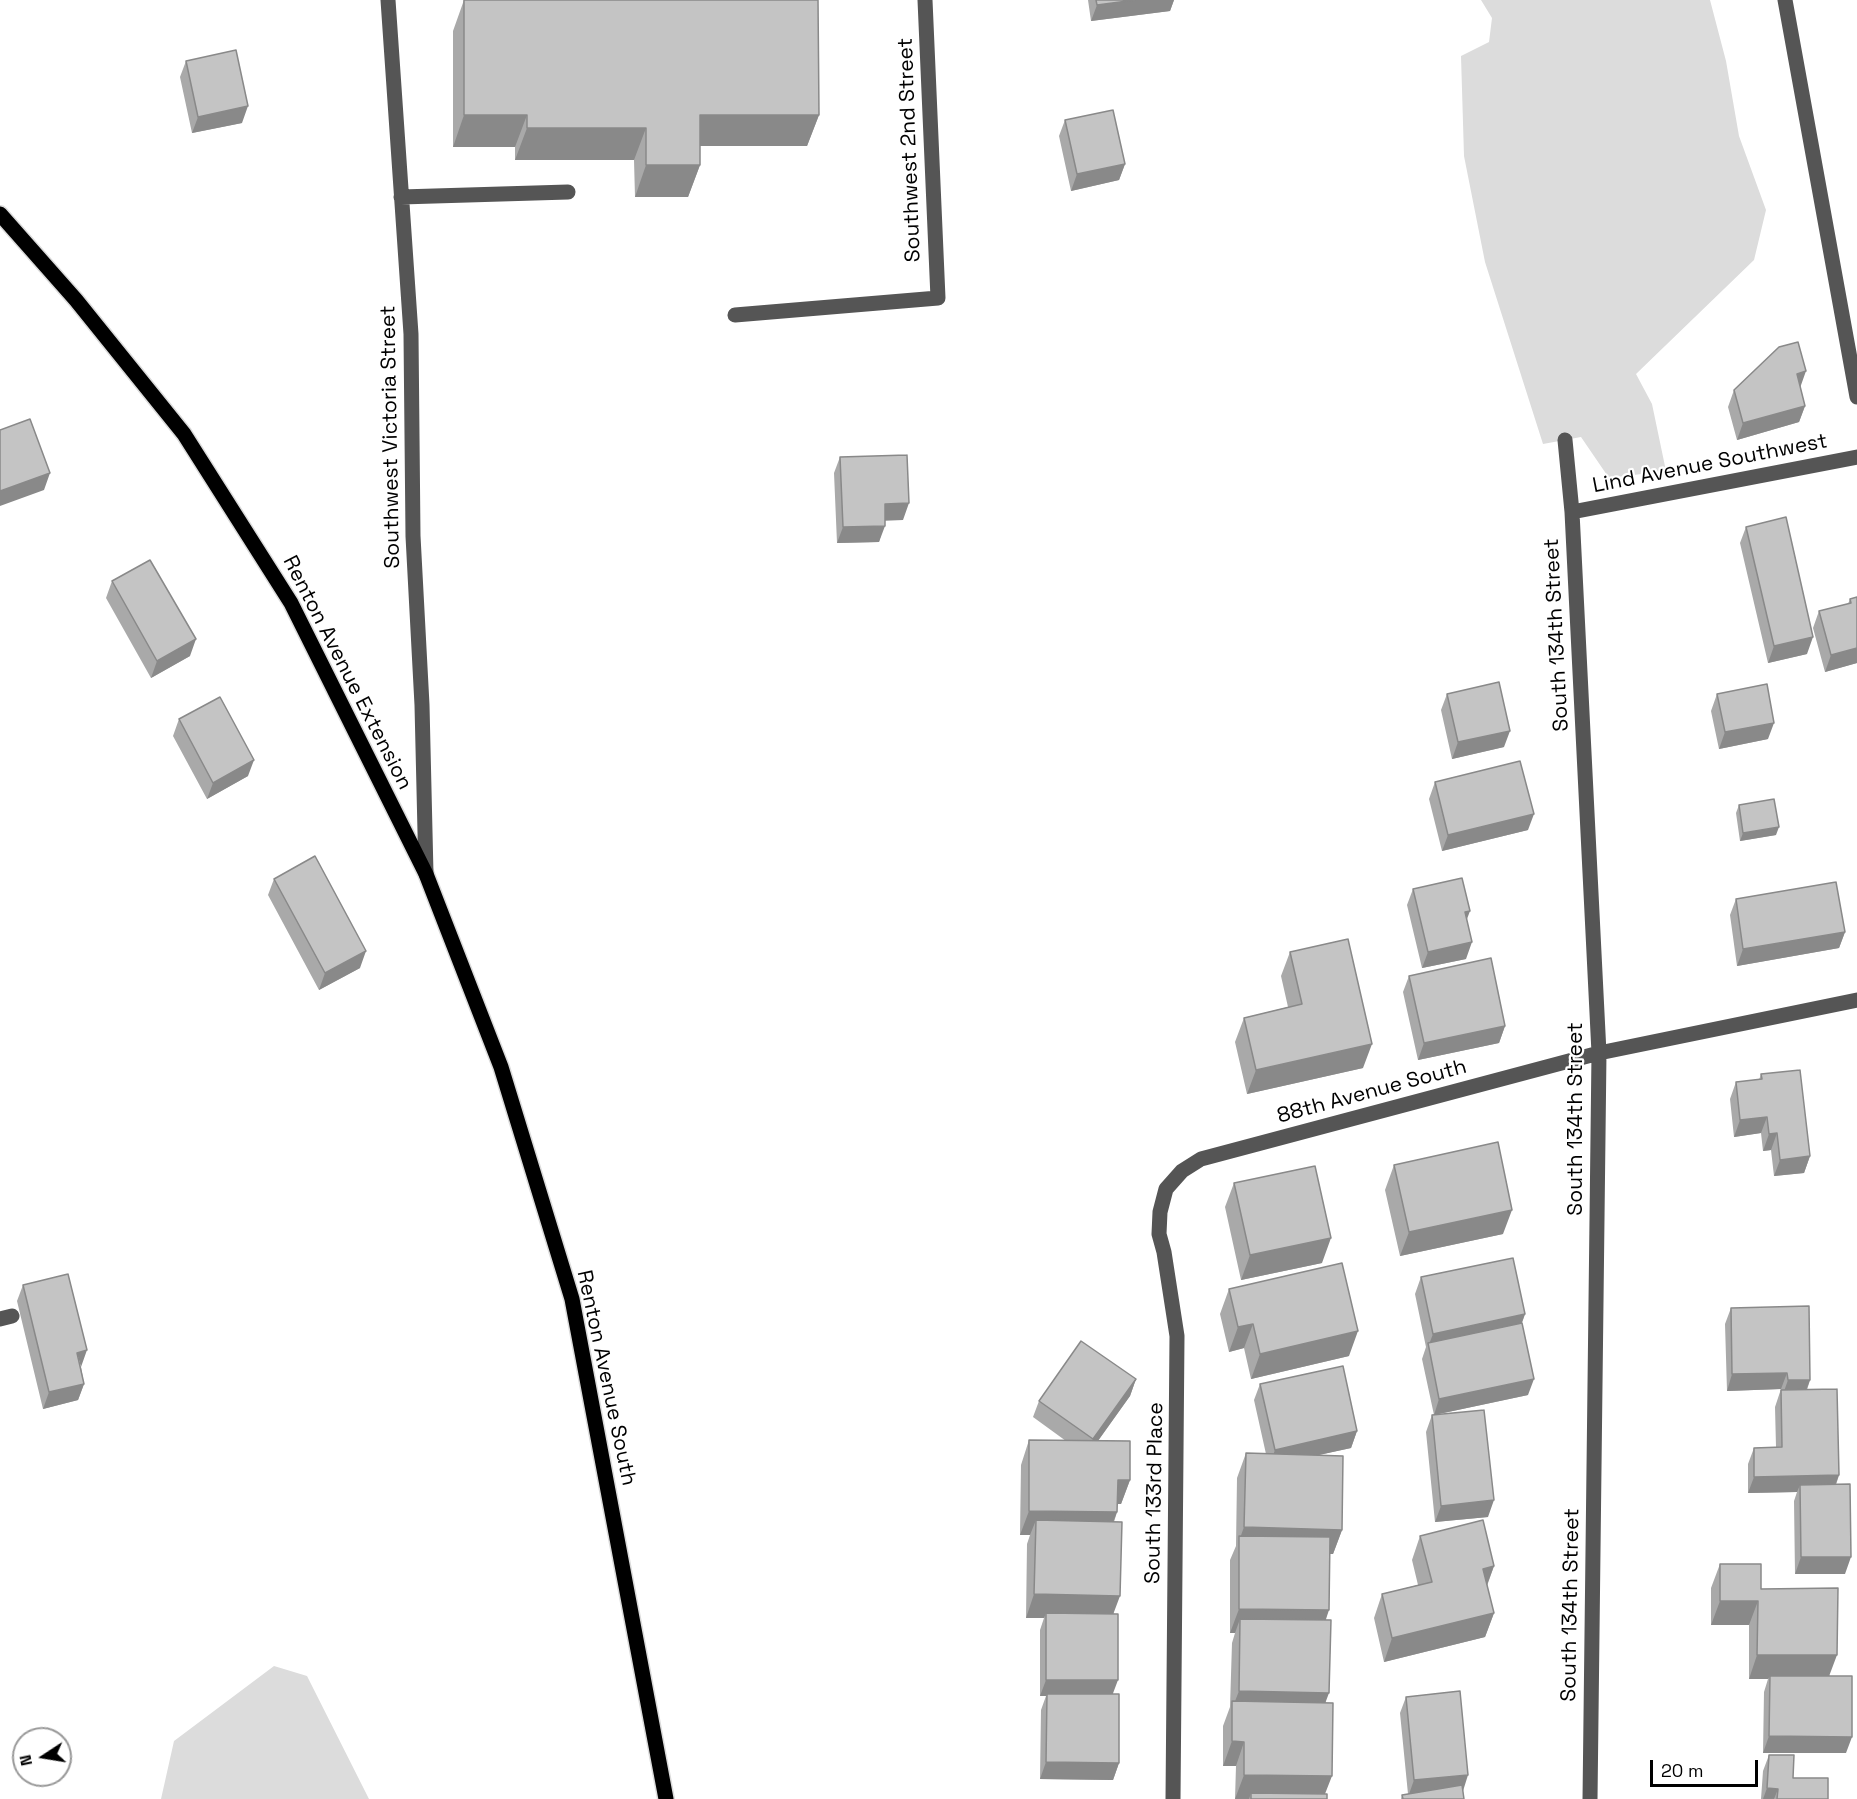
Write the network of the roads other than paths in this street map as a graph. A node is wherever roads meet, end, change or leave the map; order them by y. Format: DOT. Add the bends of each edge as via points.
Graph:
graph roads {
  1 [pos="388,0"];
  2 [pos="925,0"];
  3 [pos="1785,0"];
  4 [pos="568,192"];
  5 [pos="401,197"];
  6 [pos="0,214"];
  7 [pos="735,315"];
  8 [pos="1857,397"];
  9 [pos="1565,441"];
  10 [pos="1857,457"];
  11 [pos="1572,512"];
  12 [pos="426,874"];
  13 [pos="1857,1000"];
  14 [pos="1599,1053"];
  15 [pos="1166,1189"];
  16 [pos="666,1799"];
  17 [pos="1173,1799"];
  18 [pos="1590,1799"];
  1 -- 5 [label="street, Southwest Victoria Street"];
  2 -- 7 [label="street, Southwest 2nd Street" via="938,298"];
  3 -- 8 [label="street"];
  4 -- 5 [label="street"];
  5 -- 12 [label="street, Southwest Victoria Street" via="411,334 413,536"];
  6 -- 12 [label="main road, Renton Avenue Extension" via="76,300 184,434 291,603"];
  9 -- 11 [label="street, South 134th Street"];
  10 -- 11 [label="street, Lind Avenue Southwest"];
  11 -- 14 [label="street, South 134th Street"];
  12 -- 16 [label="main road, Renton Avenue South" via="501,1067 572,1299"];
  13 -- 14 [label="street, 88th Avenue South"];
  14 -- 15 [label="street, 88th Avenue South" via="1201,1159 1182,1171"];
  14 -- 18 [label="street, South 134th Street"];
  15 -- 17 [label="street, South 133rd Place" via="1159,1234 1177,1336"];
}
